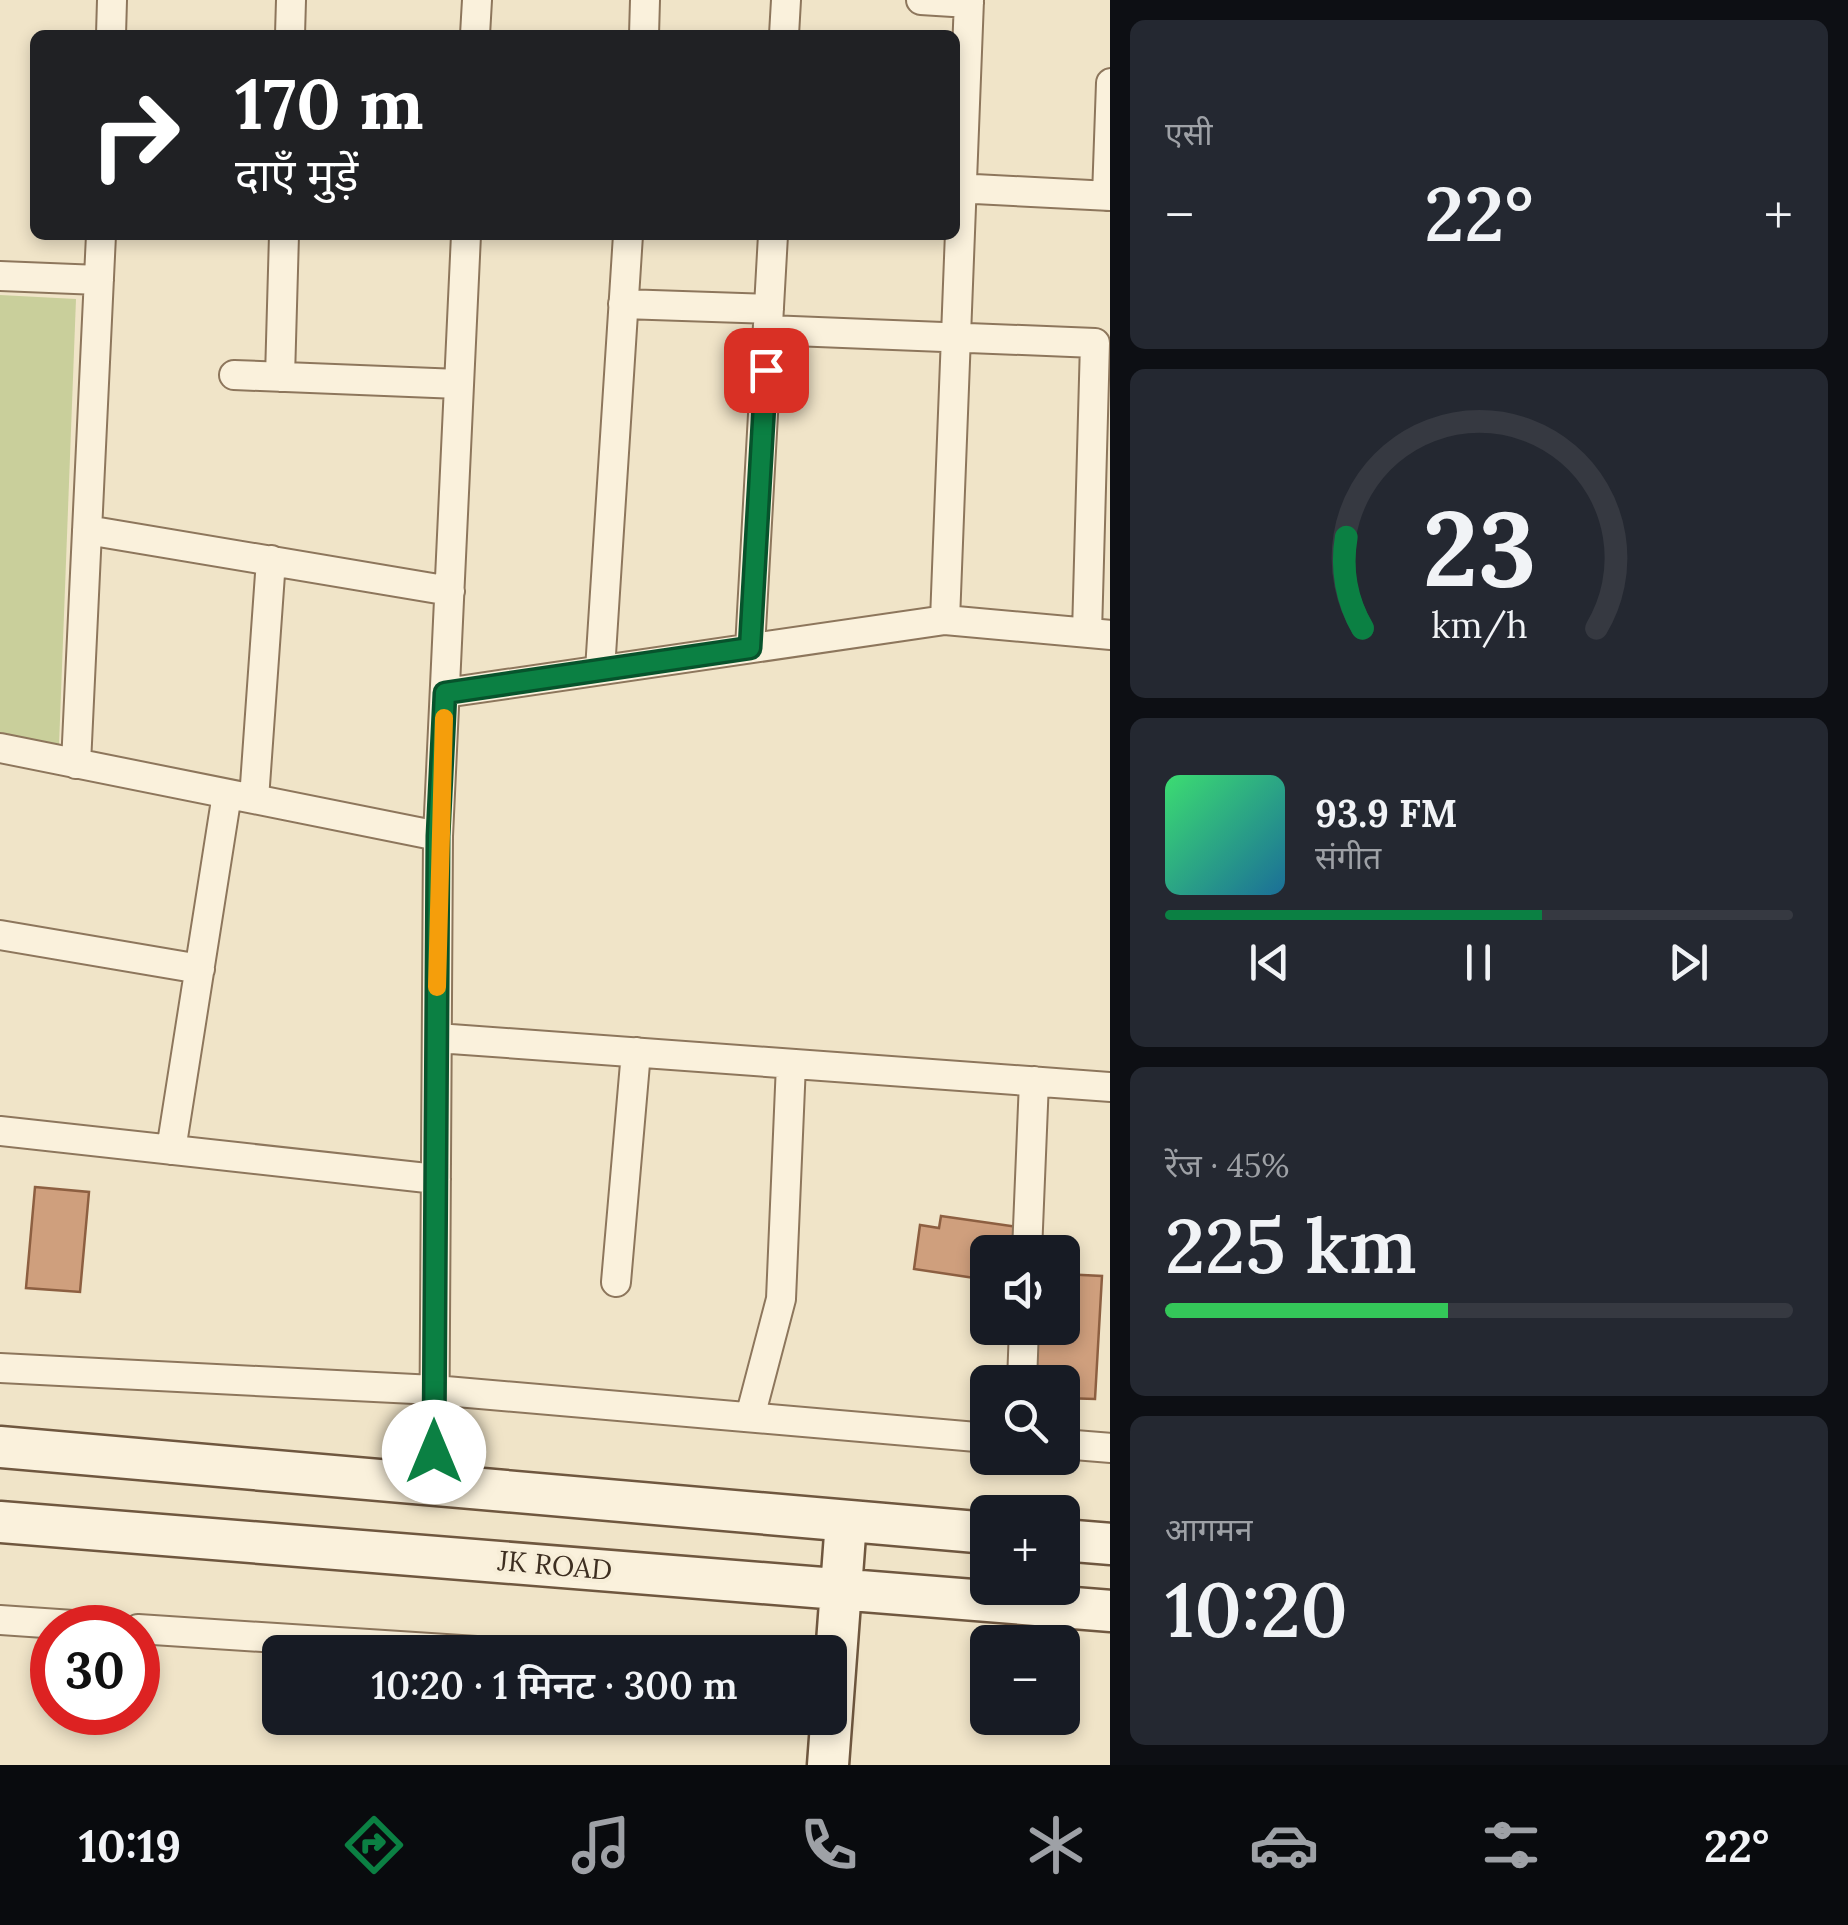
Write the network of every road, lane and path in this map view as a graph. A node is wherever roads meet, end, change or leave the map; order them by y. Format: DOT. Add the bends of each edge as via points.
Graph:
graph roads {
  1 [pos="112,0"];
  2 [pos="292,0"];
  3 [pos="477,0"];
  4 [pos="645,0"];
  5 [pos="786,0"];
  6 [pos="922,0"];
  7 [pos="969,1"];
  8 [pos="110,30"];
  9 [pos="290,30"];
  10 [pos="476,30"];
  11 [pos="644,30"];
  12 [pos="784,30"];
  13 [pos="1110,84"];
  14 [pos="960,154"];
  15 [pos="960,188"];
  16 [pos="1108,196"];
  17 [pos="101,240"];
  18 [pos="284,240"];
  19 [pos="466,240"];
  20 [pos="628,240"];
  21 [pos="773,240"];
  22 [pos="957,240"];
  23 [pos="0,276"];
  24 [pos="99,280"];
  25 [pos="623,304"];
  26 [pos="768,320"];
  27 [pos="956,337"];
  28 [pos="234,375"];
  29 [pos="280,377"];
  30 [pos="459,384"];
  31 [pos="87,530"];
  32 [pos="271,560"];
  33 [pos="450,591"];
  34 [pos="945,620"];
  35 [pos="1099,634"];
  36 [pos="750,648"];
  37 [pos="600,670"];
  38 [pos="445,693"];
  39 [pos="0,748"];
  40 [pos="76,764"];
  41 [pos="241,797"];
  42 [pos="438,836"];
  43 [pos="1,942"];
  44 [pos="200,969"];
  45 [pos="437,1038"];
  46 [pos="636,1052"];
  47 [pos="791,1064"];
  48 [pos="1034,1081"];
  49 [pos="1110,1087"];
  50 [pos="0,1131"];
  51 [pos="171,1150"];
  52 [pos="436,1178"];
  53 [pos="1028,1235"];
  54 [pos="616,1282"];
  55 [pos="0,1368"];
  56 [pos="434,1390"];
  57 [pos="750,1417"];
  58 [pos="970,1436"];
  59 [pos="0,1446"];
  60 [pos="1080,1446"];
  61 [pos="1110,1448"];
  62 [pos="434,1484"];
  63 [pos="846,1520"];
  64 [pos="0,1522"];
  65 [pos="970,1531"];
  66 [pos="1080,1542"];
  67 [pos="1110,1544"];
  68 [pos="839,1590"];
  69 [pos="1110,1612"];
  70 [pos="0,1620"];
  71 [pos="30,1622"];
  72 [pos="160,1630"];
  73 [pos="835,1635"];
  74 [pos="262,1637"];
  75 [pos="829,1735"];
  76 [pos="828,1765"];
  1 -- 8 [label="street"];
  2 -- 9 [label="street"];
  3 -- 10 [label="street"];
  4 -- 11 [label="street"];
  5 -- 12 [label="street"];
  6 -- 7 [label="street"];
  7 -- 14 [label="street"];
  13 -- 16 [label="street"];
  15 -- 16 [label="street"];
  17 -- 24 [label="street"];
  18 -- 29 [label="street"];
  19 -- 30 [label="street"];
  20 -- 25 [label="street"];
  21 -- 26 [label="street"];
  22 -- 27 [label="street"];
  23 -- 24 [label="street"];
  24 -- 31 [label="street"];
  25 -- 26 [label="street"];
  25 -- 37 [label="street"];
  26 -- 27 [label="street"];
  26 -- 36 [label="street"];
  27 -- 34 [label="street"];
  27 -- 35 [label="street" via="1096,343"];
  28 -- 29 [label="street"];
  29 -- 30 [label="street"];
  30 -- 33 [label="street"];
  31 -- 32 [label="street"];
  31 -- 40 [label="street"];
  32 -- 33 [label="street"];
  32 -- 41 [label="street"];
  33 -- 38 [label="street"];
  34 -- 35 [label="street"];
  34 -- 36 [label="street"];
  36 -- 37 [label="street"];
  37 -- 38 [label="street"];
  38 -- 42 [label="street"];
  39 -- 40 [label="street"];
  40 -- 41 [label="street"];
  41 -- 42 [label="street"];
  41 -- 44 [label="street"];
  42 -- 45 [label="street"];
  43 -- 44 [label="street"];
  44 -- 51 [label="street"];
  45 -- 46 [label="street"];
  45 -- 52 [label="street"];
  46 -- 47 [label="street"];
  46 -- 54 [label="street"];
  47 -- 48 [label="street"];
  47 -- 57 [label="street" via="781,1299"];
  48 -- 49 [label="street"];
  48 -- 53 [label="street"];
  50 -- 51 [label="street"];
  51 -- 52 [label="street"];
  52 -- 56 [label="street"];
  55 -- 56 [label="street"];
  56 -- 57 [label="street"];
  56 -- 62 [label="street"];
  57 -- 58 [label="street"];
  59 -- 62 [label="street"];
  60 -- 61 [label="street"];
  62 -- 63 [label="street"];
  63 -- 65 [label="street"];
  63 -- 68 [label="street"];
  64 -- 68 [label="street, JK ROAD"];
  66 -- 67 [label="street"];
  68 -- 69 [label="street, JK ROAD"];
  68 -- 73 [label="street"];
  70 -- 71 [label="street"];
  72 -- 74 [label="street"];
  75 -- 76 [label="street"];
}
